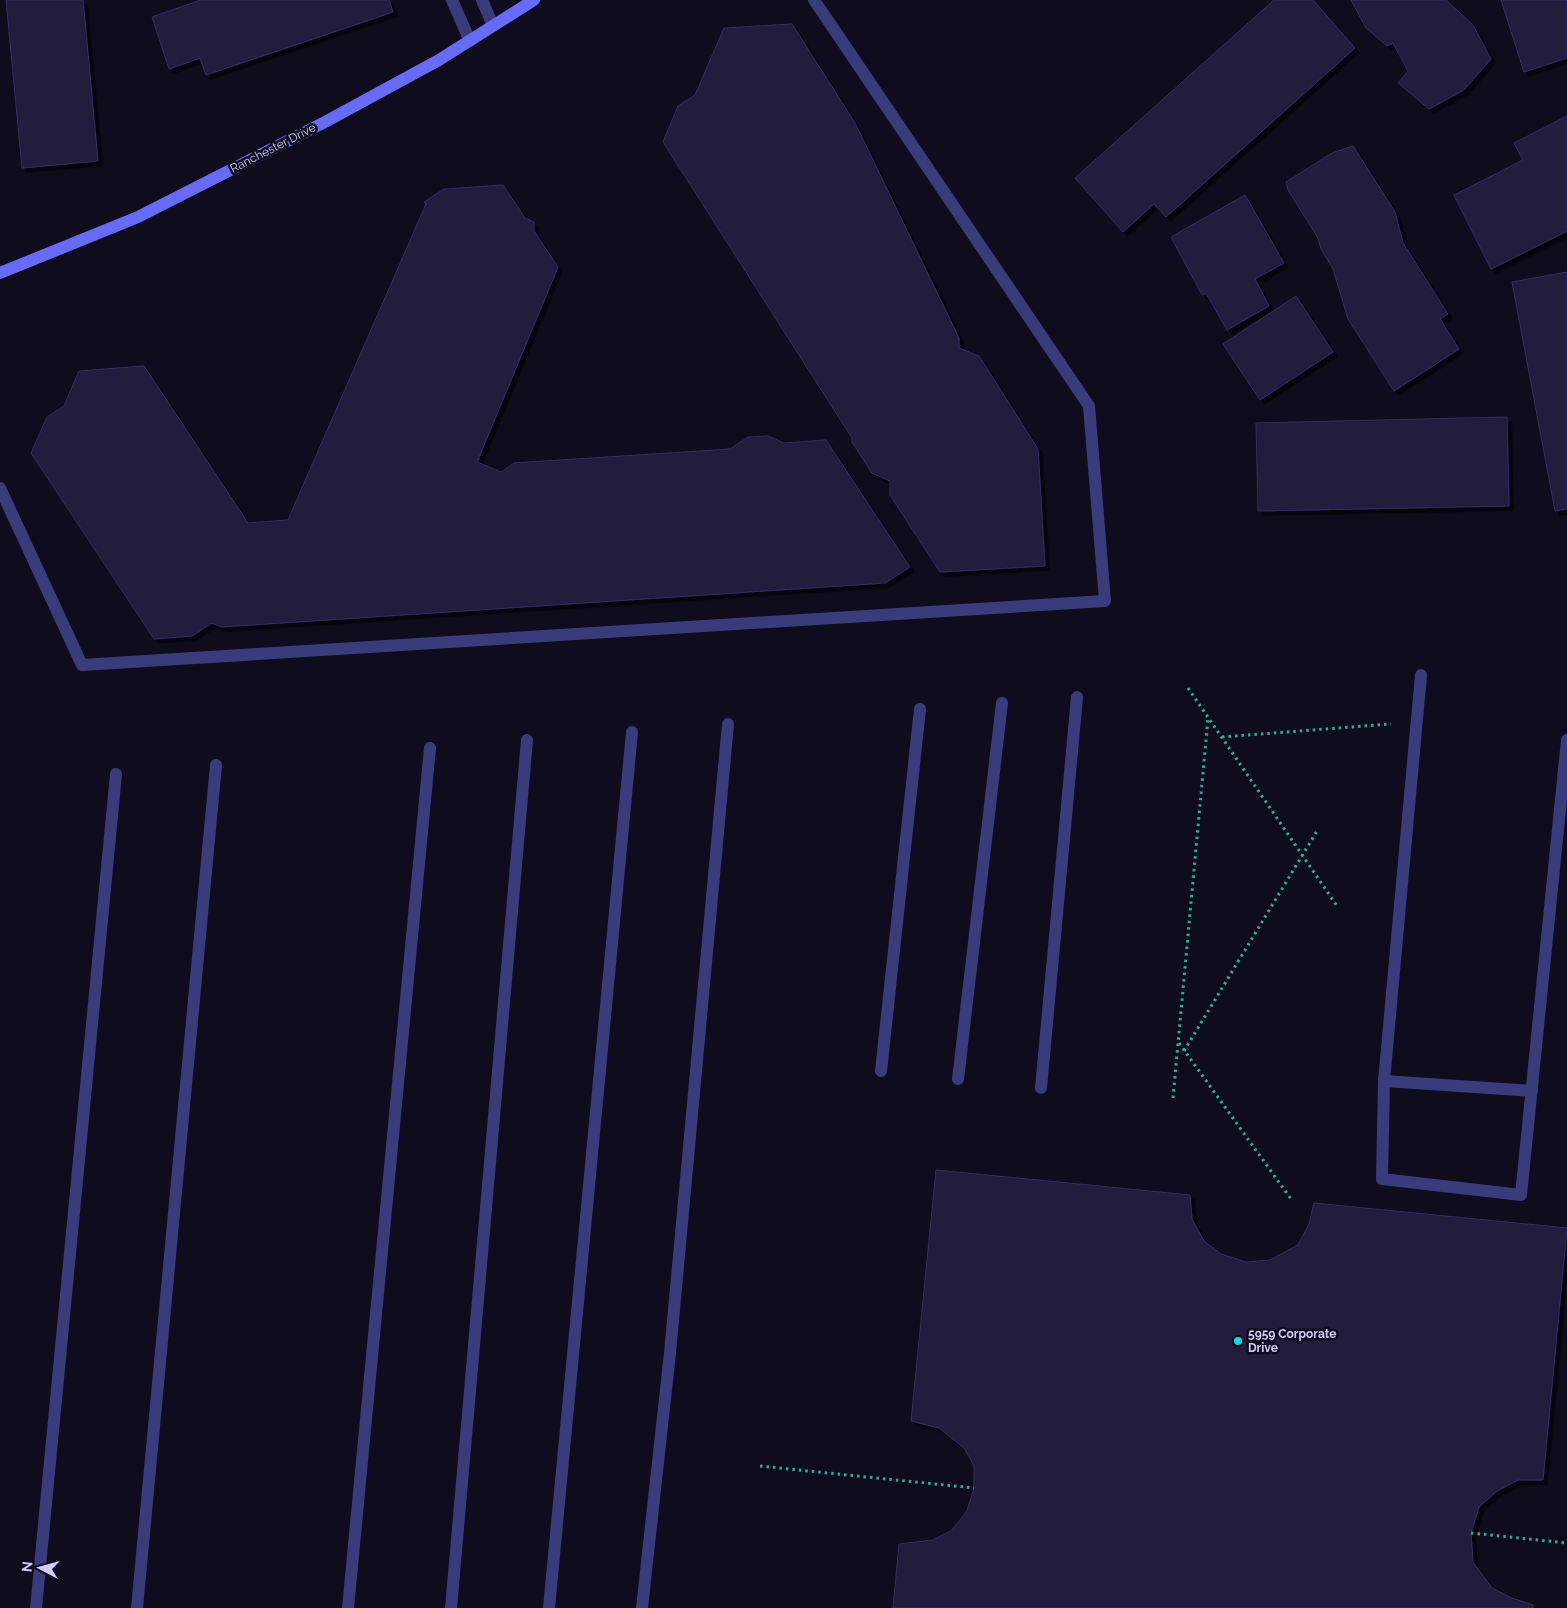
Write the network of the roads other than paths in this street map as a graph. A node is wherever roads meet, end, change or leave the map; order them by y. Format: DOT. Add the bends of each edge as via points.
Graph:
graph roads {
  1 [pos="452,0"];
  2 [pos="482,0"];
  3 [pos="534,0"];
  4 [pos="814,0"];
  5 [pos="493,26"];
  6 [pos="470,41"];
  7 [pos="0,273"];
  8 [pos="0,488"];
  9 [pos="1421,675"];
  10 [pos="1077,697"];
  11 [pos="1002,703"];
  12 [pos="920,709"];
  13 [pos="728,724"];
  14 [pos="632,732"];
  15 [pos="527,740"];
  16 [pos="1567,740"];
  17 [pos="430,748"];
  18 [pos="216,765"];
  19 [pos="116,774"];
  20 [pos="881,1071"];
  21 [pos="958,1079"];
  22 [pos="1384,1082"];
  23 [pos="1041,1088"];
  24 [pos="1532,1091"];
  25 [pos="36,1608"];
  26 [pos="136,1608"];
  27 [pos="348,1608"];
  28 [pos="451,1608"];
  29 [pos="549,1608"];
  30 [pos="642,1608"];
  1 -- 6 [label="lane"];
  2 -- 5 [label="lane"];
  3 -- 5 [label="street, Ranchester Drive"];
  4 -- 8 [label="lane" via="1088,406 1105,600 82,665"];
  5 -- 6 [label="street, Ranchester Drive"];
  6 -- 7 [label="street, Ranchester Drive" via="325,122 138,217"];
  9 -- 22 [label="lane"];
  10 -- 23 [label="lane"];
  11 -- 21 [label="lane"];
  12 -- 20 [label="lane"];
  13 -- 30 [label="lane" via="670,1353"];
  14 -- 29 [label="lane"];
  15 -- 28 [label="lane"];
  16 -- 24 [label="lane"];
  17 -- 27 [label="lane"];
  18 -- 26 [label="lane"];
  19 -- 25 [label="lane"];
  22 -- 24 [label="lane"];
  22 -- 24 [label="lane" via="1382,1179 1521,1195"];
}
